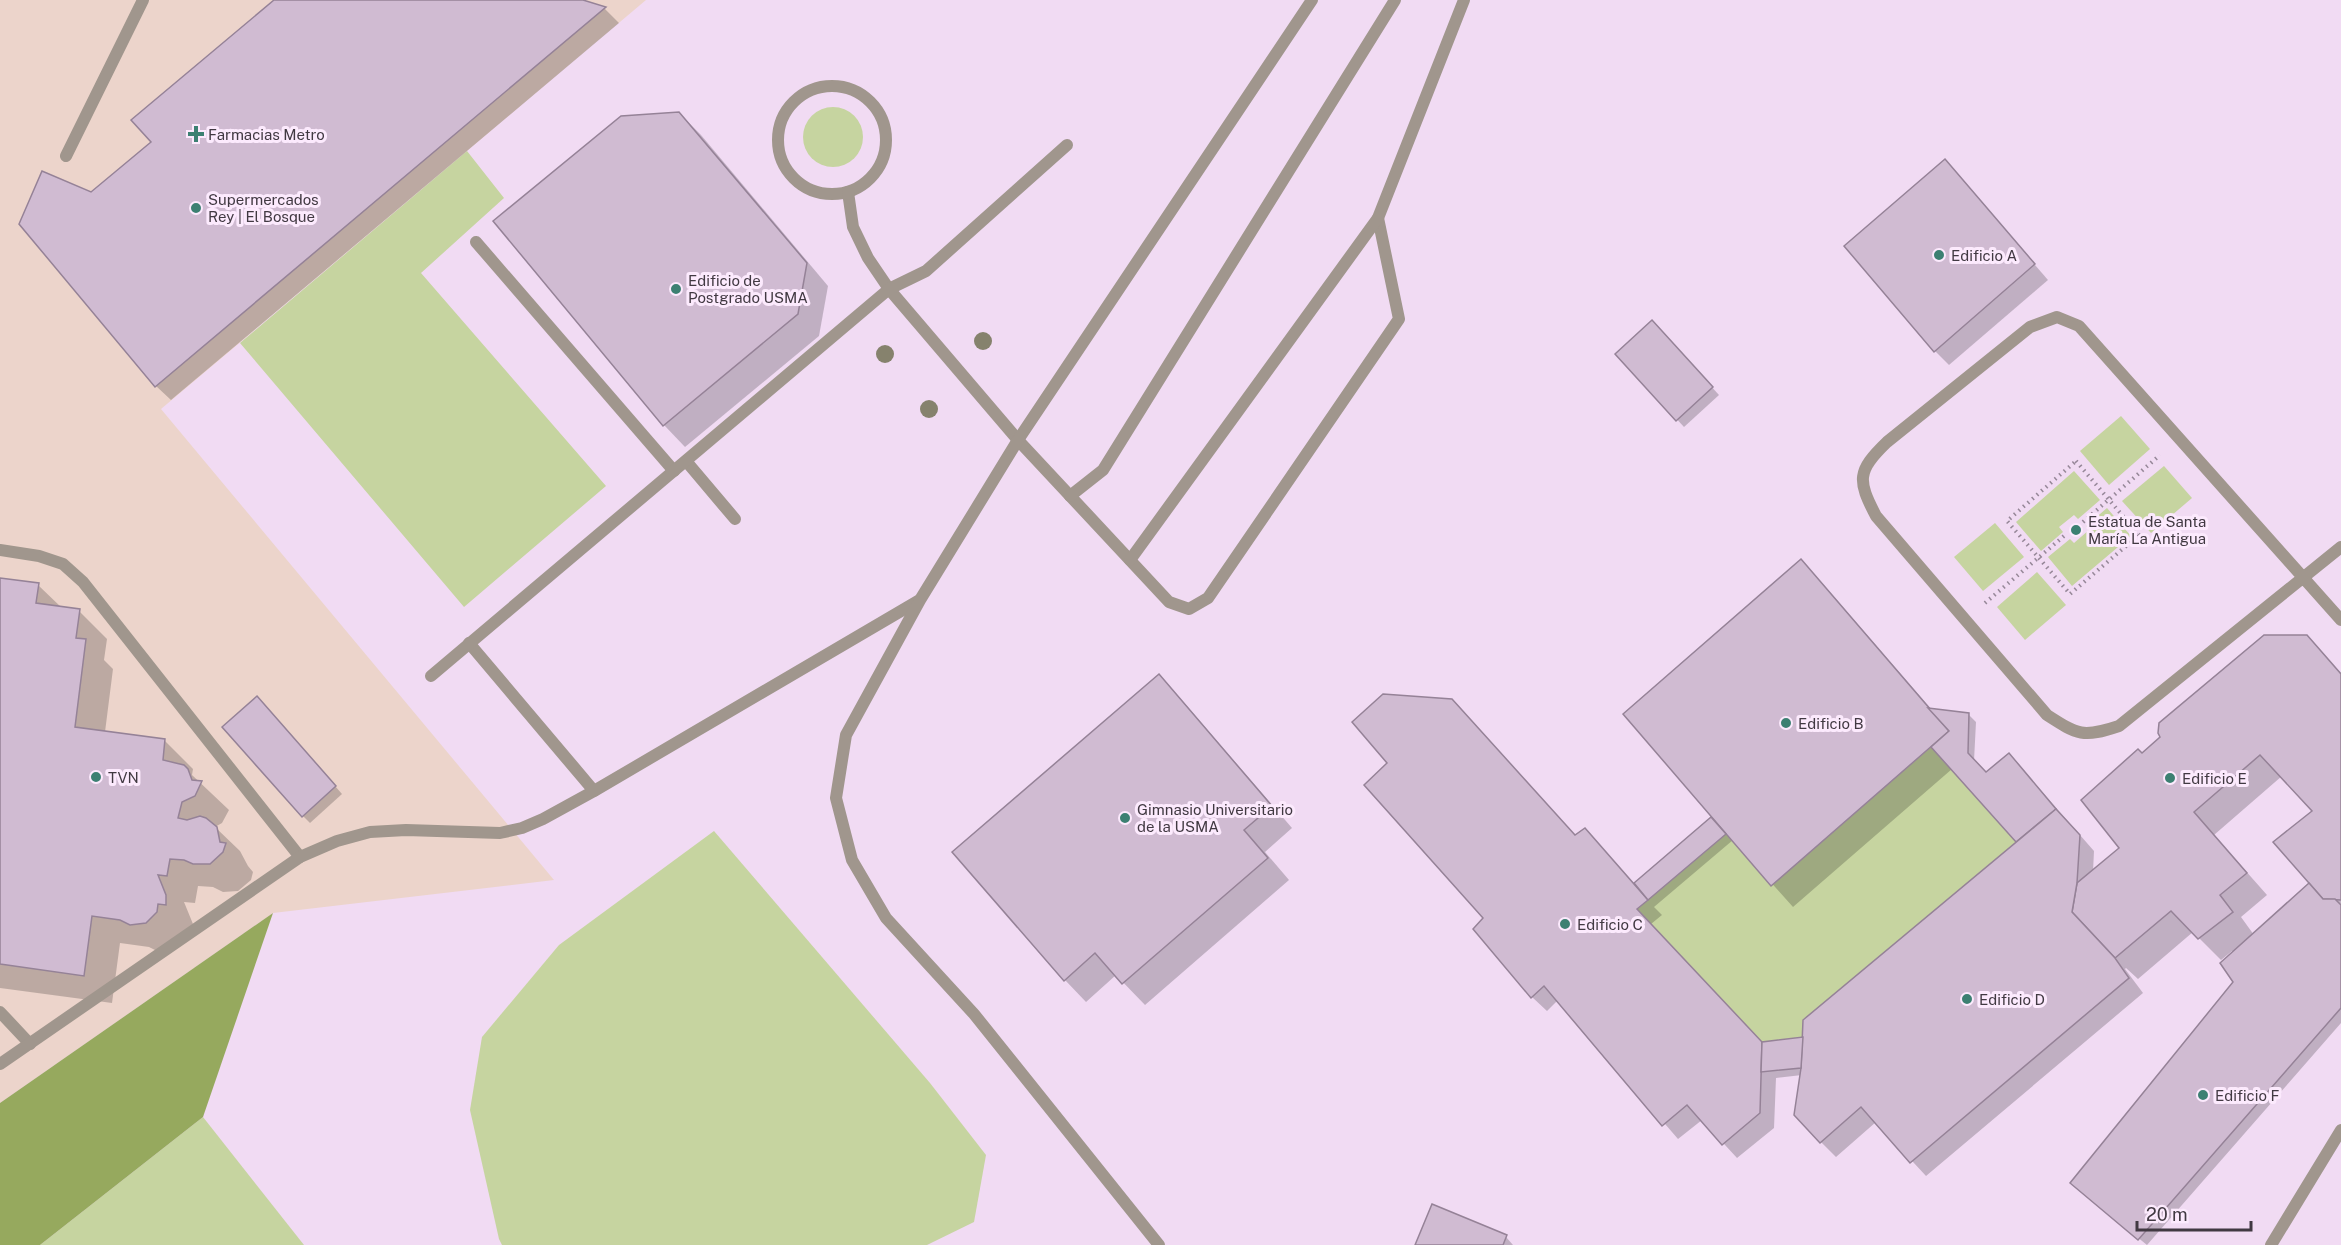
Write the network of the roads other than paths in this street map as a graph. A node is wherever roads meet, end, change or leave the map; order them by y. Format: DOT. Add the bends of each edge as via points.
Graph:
graph roads {
  1 [pos="143,0"];
  2 [pos="1312,0"];
  3 [pos="1395,0"];
  4 [pos="1464,0"];
  5 [pos="1068,145"];
  6 [pos="66,156"];
  7 [pos="848,192"];
  8 [pos="1378,218"];
  9 [pos="476,242"];
  10 [pos="889,289"];
  11 [pos="1018,440"];
  12 [pos="686,461"];
  13 [pos="674,471"];
  14 [pos="1070,496"];
  15 [pos="735,519"];
  16 [pos="2341,547"];
  17 [pos="0,550"];
  18 [pos="1130,560"];
  19 [pos="2303,577"];
  20 [pos="920,600"];
  21 [pos="2341,620"];
  22 [pos="469,643"];
  23 [pos="430,676"];
  24 [pos="594,791"];
  25 [pos="300,857"];
  26 [pos="0,1012"];
  27 [pos="30,1044"];
  28 [pos="0,1064"];
  29 [pos="2341,1130"];
  30 [pos="1159,1245"];
  31 [pos="2271,1245"];
  1 -- 6 [label="street"];
  2 -- 11 [label="street"];
  3 -- 14 [label="street" via="1103,470"];
  4 -- 8 [label="street"];
  5 -- 10 [label="street" via="926,271"];
  7 -- 7 [label="street" via="865,185 877,171 885,155 887,137 883,120 859,92 824,85 792,101 777,133 778,152 785,169 813,192"];
  7 -- 10 [label="street" via="853,227"];
  8 -- 18 [label="street"];
  8 -- 18 [label="street" via="1399,320 1208,598 1189,609 1169,602"];
  9 -- 13 [label="street"];
  10 -- 11 [label="street"];
  10 -- 12 [label="street"];
  11 -- 14 [label="street"];
  11 -- 20 [label="street"];
  12 -- 13 [label="street"];
  12 -- 15 [label="street"];
  13 -- 22 [label="street"];
  14 -- 18 [label="street"];
  16 -- 19 [label="street"];
  17 -- 25 [label="street" via="63,564 83,582"];
  19 -- 19 [label="street" via="2079,326 2057,317 2030,327 1887,442 1869,459 1862,476 1876,516 2047,715 2073,732 2097,733 2119,726"];
  19 -- 21 [label="street"];
  20 -- 24 [label="street"];
  20 -- 30 [label="street" via="846,735 836,798 852,860 886,918 974,1014"];
  22 -- 23 [label="street"];
  22 -- 24 [label="street"];
  24 -- 25 [label="street" via="543,819 500,833 370,832"];
  25 -- 27 [label="street"];
  26 -- 27 [label="street"];
  27 -- 28 [label="street"];
  29 -- 31 [label="street"];
}
